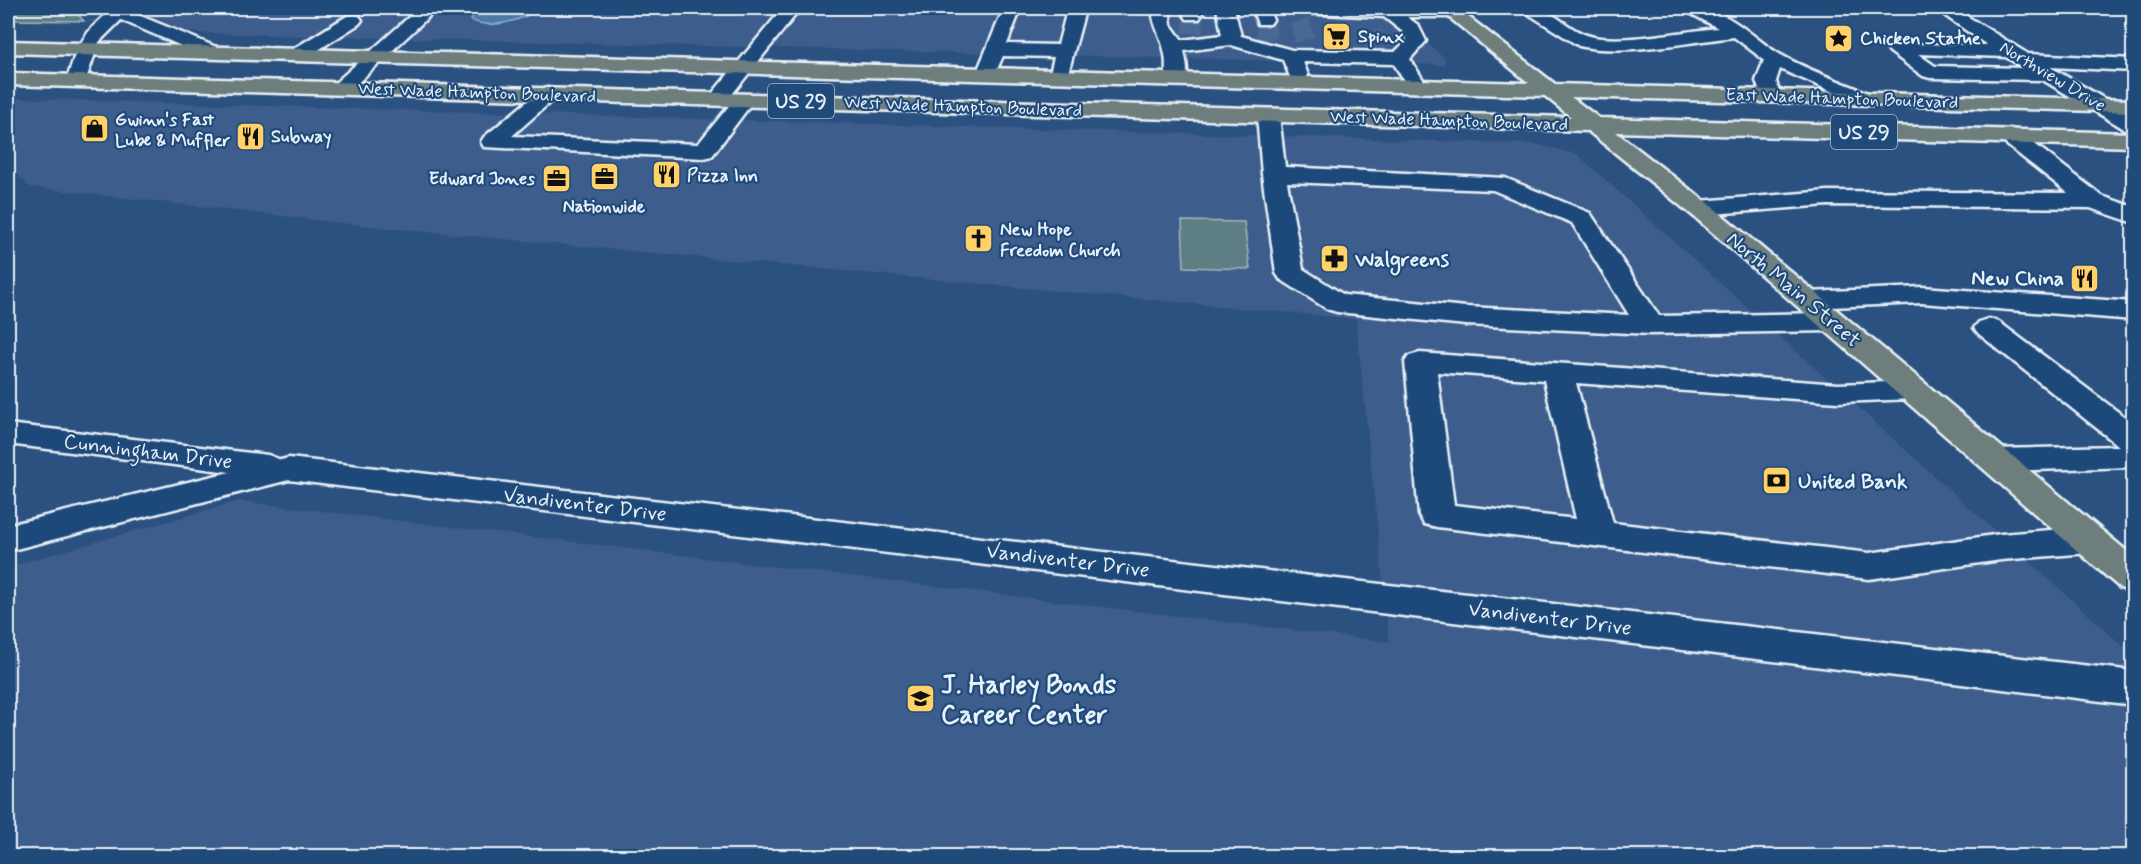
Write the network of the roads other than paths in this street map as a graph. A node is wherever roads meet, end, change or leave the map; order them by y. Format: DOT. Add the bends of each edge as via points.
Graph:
graph roads {
  1 [pos="429,8"];
  2 [pos="792,8"];
  3 [pos="1012,8"];
  4 [pos="1161,8"];
  5 [pos="1226,8"];
  6 [pos="1334,8"];
  7 [pos="1528,8"];
  8 [pos="1694,8"];
  9 [pos="1942,8"];
  10 [pos="1450,10"];
  11 [pos="113,11"];
  12 [pos="1388,11"];
  13 [pos="1298,12"];
  14 [pos="1075,14"];
  15 [pos="353,20"];
  16 [pos="1196,25"];
  17 [pos="1738,31"];
  18 [pos="1232,39"];
  19 [pos="8,47"];
  20 [pos="1174,47"];
  21 [pos="84,49"];
  22 [pos="1277,49"];
  23 [pos="996,50"];
  24 [pos="1065,51"];
  25 [pos="214,53"];
  26 [pos="1386,53"];
  27 [pos="297,55"];
  28 [pos="2017,56"];
  29 [pos="373,57"];
  30 [pos="1774,59"];
  31 [pos="2133,65"];
  32 [pos="744,68"];
  33 [pos="986,74"];
  34 [pos="2048,74"];
  35 [pos="1059,76"];
  36 [pos="8,79"];
  37 [pos="1176,79"];
  38 [pos="77,81"];
  39 [pos="1300,82"];
  40 [pos="1417,86"];
  41 [pos="340,88"];
  42 [pos="1551,89"];
  43 [pos="548,94"];
  44 [pos="1770,96"];
  45 [pos="1863,98"];
  46 [pos="718,99"];
  47 [pos="744,100"];
  48 [pos="2100,105"];
  49 [pos="2133,106"];
  50 [pos="1268,115"];
  51 [pos="1594,124"];
  52 [pos="2133,125"];
  53 [pos="2010,136"];
  54 [pos="2133,140"];
  55 [pos="1274,174"];
  56 [pos="2092,201"];
  57 [pos="1699,208"];
  58 [pos="2133,216"];
  59 [pos="1808,300"];
  60 [pos="2133,311"];
  61 [pos="1833,322"];
  62 [pos="1650,325"];
  63 [pos="2133,331"];
  64 [pos="1558,373"];
  65 [pos="1913,390"];
  66 [pos="8,434"];
  67 [pos="2133,441"];
  68 [pos="2133,456"];
  69 [pos="1995,460"];
  70 [pos="289,469"];
  71 [pos="1598,534"];
  72 [pos="8,538"];
  73 [pos="2089,540"];
  74 [pos="2133,578"];
  75 [pos="2133,688"];
  1 -- 29 [label="street"];
  2 -- 32 [label="street"];
  3 -- 23 [label="street"];
  4 -- 20 [label="street" via="1162,25"];
  5 -- 18 [label="street"];
  6 -- 12 [label="street" via="1364,18"];
  6 -- 13 [label="street"];
  7 -- 17 [label="street" via="1586,42 1610,45"];
  8 -- 17 [label="street"];
  9 -- 28 [label="street, Northview Drive"];
  10 -- 12 [label="street"];
  10 -- 42 [label="main road, North Main Street"];
  11 -- 21 [label="street"];
  11 -- 25 [label="street"];
  12 -- 26 [label="street" via="1412,29 1417,41"];
  14 -- 24 [label="street"];
  15 -- 27 [label="street"];
  16 -- 18 [label="street"];
  16 -- 20 [label="street"];
  17 -- 30 [label="street"];
  18 -- 22 [label="street"];
  19 -- 21 [label="main road, West Wade Hampton Boulevard / US 29"];
  20 -- 37 [label="street"];
  21 -- 25 [label="main road, West Wade Hampton Boulevard / US 29"];
  21 -- 38 [label="street"];
  22 -- 26 [label="street"];
  22 -- 39 [label="street"];
  23 -- 24 [label="street"];
  23 -- 33 [label="street"];
  24 -- 35 [label="street"];
  25 -- 27 [label="main road, West Wade Hampton Boulevard / US 29"];
  26 -- 40 [label="street"];
  27 -- 29 [label="main road, West Wade Hampton Boulevard / US 29"];
  28 -- 31 [label="street"];
  28 -- 34 [label="street, Northview Drive"];
  28 -- 34 [label="street" via="1897,48 1930,72"];
  29 -- 32 [label="main road, West Wade Hampton Boulevard / US 29"];
  29 -- 41 [label="street"];
  30 -- 44 [label="street" via="1766,81"];
  30 -- 45 [label="street"];
  32 -- 33 [label="main road, West Wade Hampton Boulevard / US 29"];
  32 -- 46 [label="street"];
  33 -- 35 [label="main road, West Wade Hampton Boulevard / US 29"];
  34 -- 48 [label="street, Northview Drive"];
  35 -- 37 [label="main road, West Wade Hampton Boulevard / US 29"];
  36 -- 38 [label="main road, West Wade Hampton Boulevard / US 29"];
  37 -- 39 [label="main road, West Wade Hampton Boulevard / US 29"];
  38 -- 41 [label="main road, West Wade Hampton Boulevard / US 29"];
  39 -- 40 [label="main road, West Wade Hampton Boulevard / US 29"];
  40 -- 42 [label="main road, West Wade Hampton Boulevard / US 29"];
  41 -- 43 [label="main road, West Wade Hampton Boulevard / US 29"];
  42 -- 44 [label="main road, East Wade Hampton Boulevard / US 29"];
  42 -- 51 [label="main road, North Main Street"];
  43 -- 46 [label="main road, West Wade Hampton Boulevard / US 29"];
  43 -- 47 [label="street" via="492,142 704,151"];
  44 -- 45 [label="main road, East Wade Hampton Boulevard / US 29"];
  45 -- 48 [label="main road, East Wade Hampton Boulevard / US 29"];
  46 -- 47 [label="main road, West Wade Hampton Boulevard / US 29"];
  47 -- 50 [label="main road, West Wade Hampton Boulevard / US 29"];
  48 -- 49 [label="main road, East Wade Hampton Boulevard / US 29"];
  48 -- 52 [label="street, Northview Drive"];
  50 -- 51 [label="main road, West Wade Hampton Boulevard / US 29"];
  50 -- 55 [label="street"];
  51 -- 53 [label="main road, East Wade Hampton Boulevard / US 29"];
  51 -- 57 [label="main road, North Main Street"];
  53 -- 54 [label="main road, East Wade Hampton Boulevard / US 29"];
  53 -- 56 [label="street"];
  55 -- 62 [label="street" via="1497,183 1581,218"];
  55 -- 62 [label="street" via="1290,273 1337,303 1466,316"];
  56 -- 57 [label="street" via="1828,198"];
  56 -- 58 [label="street"];
  57 -- 59 [label="main road, North Main Street"];
  59 -- 60 [label="street" via="1922,295"];
  59 -- 61 [label="main road, North Main Street"];
  61 -- 62 [label="street"];
  61 -- 65 [label="main road, North Main Street"];
  63 -- 67 [label="street" via="2052,325 1989,328"];
  64 -- 65 [label="street" via="1838,393"];
  64 -- 71 [label="street"];
  64 -- 71 [label="street" via="1420,362 1437,515"];
  65 -- 69 [label="main road, North Main Street"];
  66 -- 70 [label="street, Cunningham Drive"];
  68 -- 69 [label="street"];
  69 -- 73 [label="main road, North Main Street"];
  70 -- 72 [label="street, Vandiventer Drive"];
  70 -- 75 [label="street, Vandiventer Drive"];
  71 -- 73 [label="street" via="1869,566 2001,547"];
  73 -- 74 [label="main road, North Main Street"];
}
